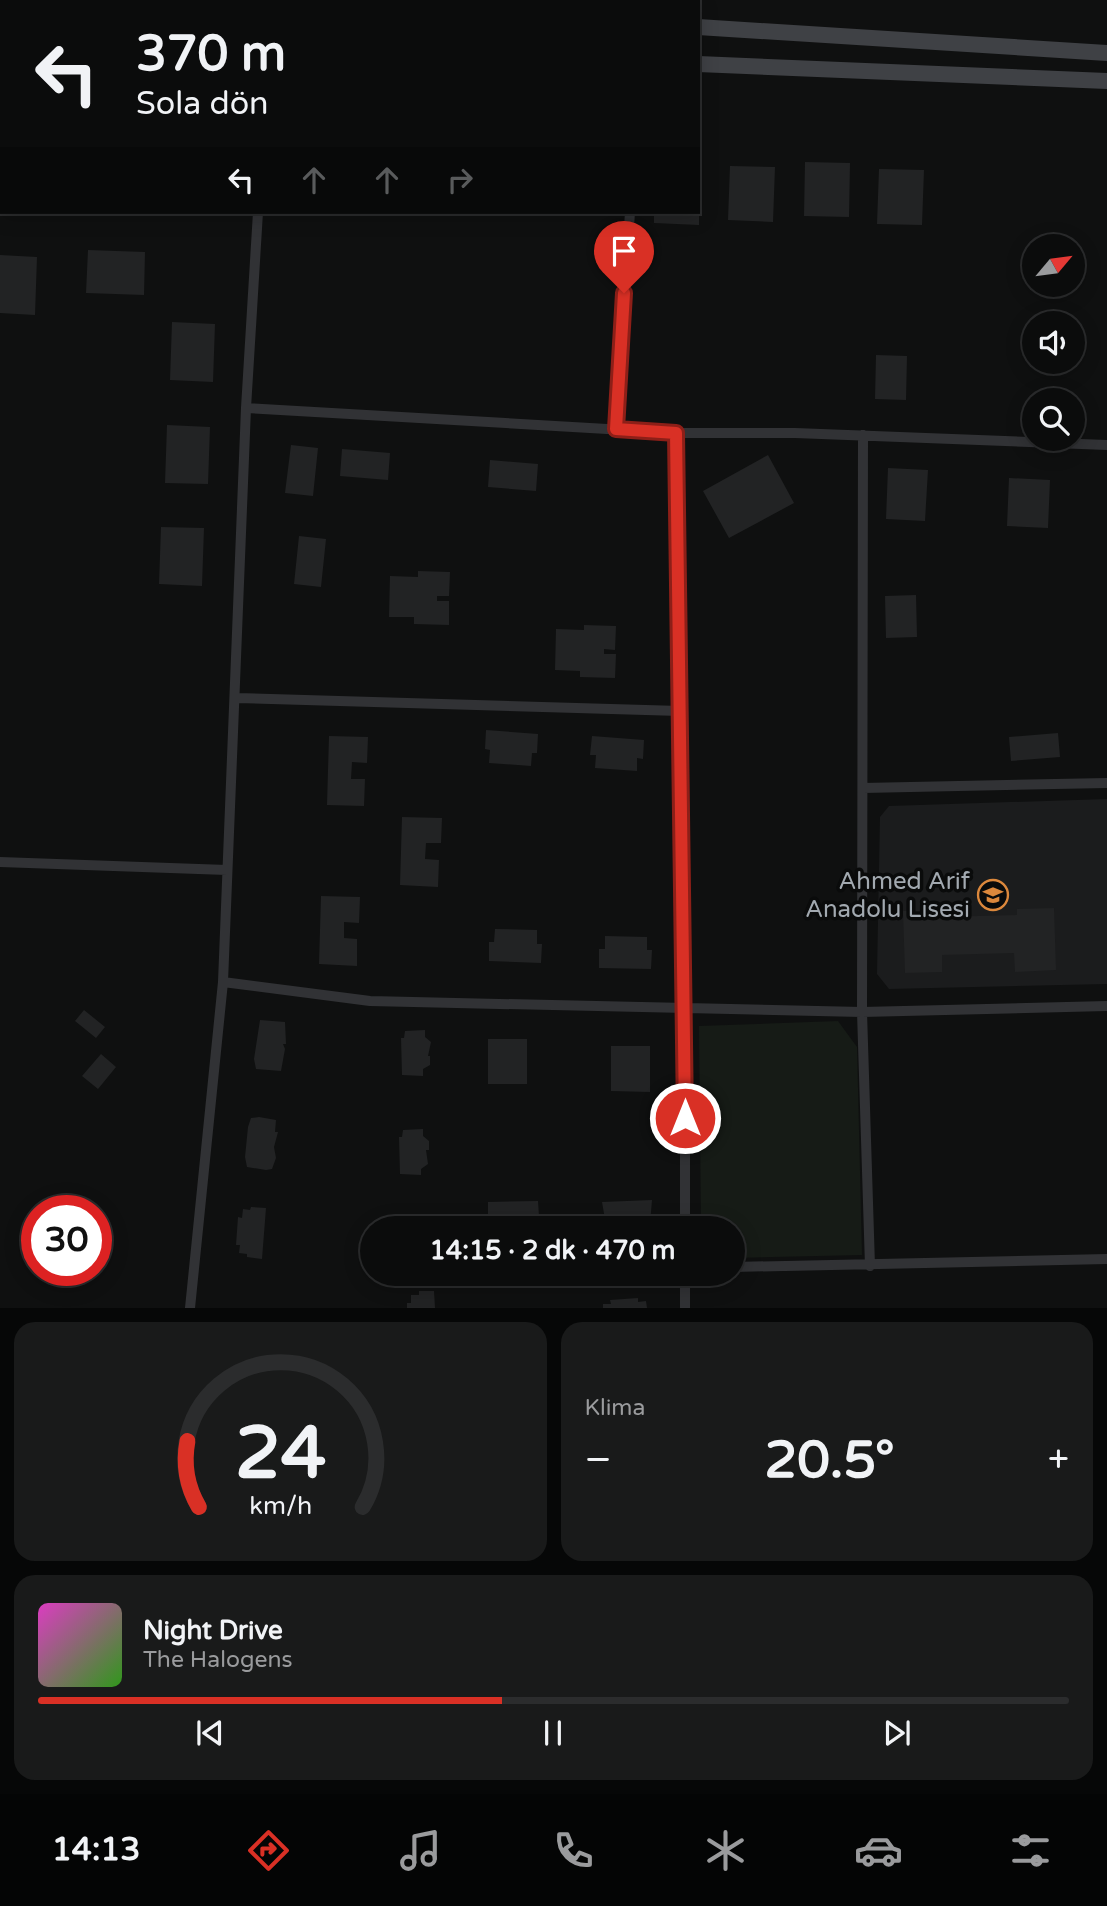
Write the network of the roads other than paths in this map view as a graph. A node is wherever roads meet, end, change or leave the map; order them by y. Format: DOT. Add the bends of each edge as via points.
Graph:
graph roads {
  1 [pos="700,27"];
  2 [pos="1107,53"];
  3 [pos="700,64"];
  4 [pos="1107,81"];
  5 [pos="258,214"];
  6 [pos="630,214"];
  7 [pos="246,408"];
  8 [pos="616,429"];
  9 [pos="676,433"];
  10 [pos="863,435"];
  11 [pos="1107,445"];
  12 [pos="236,698"];
  13 [pos="680,711"];
  14 [pos="1107,783"];
  15 [pos="863,788"];
  16 [pos="0,862"];
  17 [pos="227,870"];
  18 [pos="223,982"];
  19 [pos="1107,1006"];
  20 [pos="685,1008"];
  21 [pos="862,1013"];
  22 [pos="685,1216"];
  23 [pos="1107,1258"];
  24 [pos="870,1266"];
  25 [pos="745,1267"];
  26 [pos="685,1286"];
  27 [pos="190,1307"];
  28 [pos="685,1307"];
  1 -- 2 [label="main road"];
  3 -- 4 [label="main road"];
  5 -- 7 [label="street"];
  6 -- 8 [label="street"];
  7 -- 8 [label="street"];
  7 -- 12 [label="street"];
  8 -- 9 [label="street"];
  9 -- 10 [label="street"];
  9 -- 13 [label="street"];
  10 -- 11 [label="street"];
  10 -- 15 [label="street"];
  12 -- 13 [label="street"];
  12 -- 17 [label="street"];
  13 -- 20 [label="street"];
  14 -- 15 [label="street"];
  15 -- 21 [label="street"];
  16 -- 17 [label="street"];
  17 -- 18 [label="street"];
  18 -- 20 [label="street" via="370,1001"];
  18 -- 27 [label="street"];
  19 -- 21 [label="street"];
  20 -- 21 [label="street"];
  20 -- 22 [label="street"];
  21 -- 24 [label="street"];
  23 -- 24 [label="street"];
  24 -- 25 [label="street"];
  26 -- 28 [label="street"];
}
